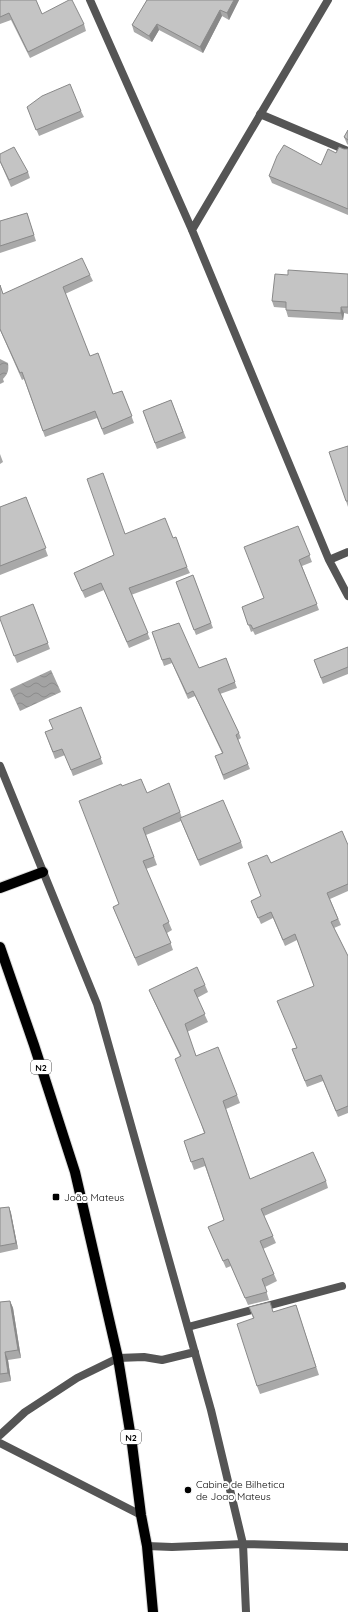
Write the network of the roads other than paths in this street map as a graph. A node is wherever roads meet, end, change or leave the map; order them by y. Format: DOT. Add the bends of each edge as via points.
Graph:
graph roads {
  1 [pos="90,0"];
  2 [pos="328,0"];
  3 [pos="260,114"];
  4 [pos="348,152"];
  5 [pos="192,230"];
  6 [pos="348,552"];
  7 [pos="329,560"];
  8 [pos="348,596"];
  9 [pos="0,766"];
  10 [pos="44,872"];
  11 [pos="0,888"];
  12 [pos="0,947"];
  13 [pos="342,1286"];
  14 [pos="188,1327"];
  15 [pos="195,1352"];
  16 [pos="118,1358"];
  17 [pos="0,1435"];
  18 [pos="0,1443"];
  19 [pos="141,1515"];
  20 [pos="243,1544"];
  21 [pos="147,1546"];
  22 [pos="348,1547"];
  23 [pos="153,1612"];
  24 [pos="246,1612"];
  1 -- 5 [label="street"];
  2 -- 3 [label="street"];
  3 -- 4 [label="street"];
  3 -- 5 [label="street"];
  5 -- 7 [label="street"];
  6 -- 7 [label="street"];
  7 -- 8 [label="street"];
  9 -- 10 [label="street"];
  10 -- 11 [label="main road"];
  10 -- 14 [label="street" via="97,1004"];
  12 -- 16 [label="main road, N2" via="74,1172"];
  13 -- 14 [label="street"];
  14 -- 15 [label="street"];
  15 -- 16 [label="street" via="162,1360 144,1357"];
  15 -- 20 [label="street"];
  16 -- 17 [label="street" via="77,1378 25,1412"];
  16 -- 19 [label="main road, N2"];
  18 -- 19 [label="street"];
  19 -- 21 [label="main road, N2"];
  20 -- 21 [label="street"];
  20 -- 22 [label="street"];
  20 -- 24 [label="street"];
  21 -- 23 [label="main road, N2"];
}
